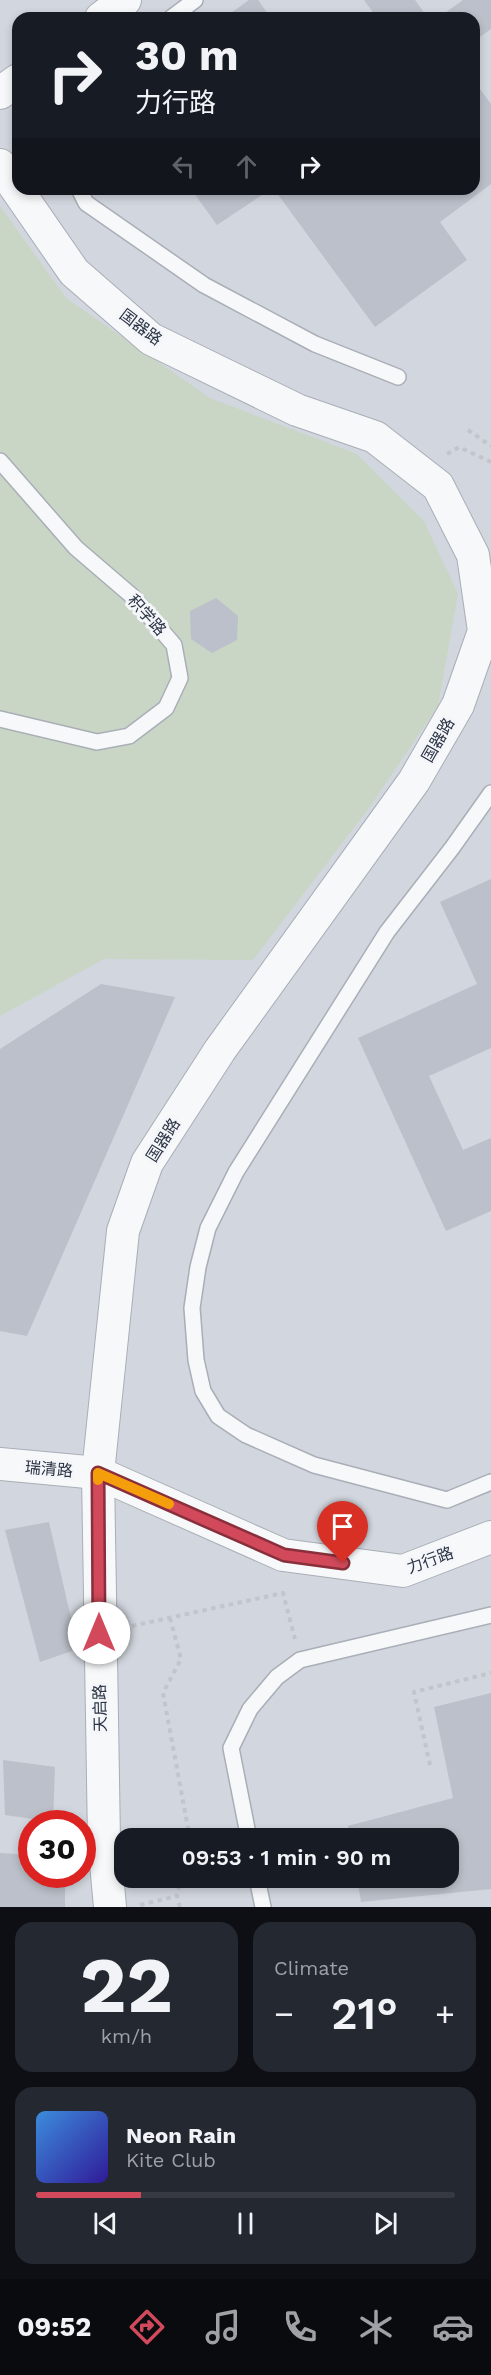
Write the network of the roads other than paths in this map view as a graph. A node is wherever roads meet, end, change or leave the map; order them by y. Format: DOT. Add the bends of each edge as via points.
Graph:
graph roads {
  1 [pos="125,0"];
  2 [pos="195,0"];
  3 [pos="109,12"];
  4 [pos="179,12"];
  5 [pos="0,165"];
  6 [pos="12,182"];
  7 [pos="21,195"];
  8 [pos="82,195"];
  9 [pos="398,377"];
  10 [pos="0,461"];
  11 [pos="0,719"];
  12 [pos="491,793"];
  13 [pos="0,1464"];
  14 [pos="98,1473"];
  15 [pos="491,1482"];
  16 [pos="491,1537"];
  17 [pos="491,1615"];
  18 [pos="247,1828"];
  19 [pos="259,1888"];
  20 [pos="110,1907"];
  21 [pos="263,1907"];
  1 -- 3 [label="street"];
  2 -- 4 [label="lane"];
  5 -- 6 [label="street, 国器路"];
  7 -- 14 [label="street, 国器路" via="74,272 151,339 297,410 375,437 438,486 473,555 484,631 458,705 414,781 220,1050 147,1163 123,1231"];
  8 -- 9 [label="lane" via="86,203 204,285 315,344"];
  10 -- 11 [label="lane, 积学路" via="76,548 132,596 174,645 180,678 166,708 129,736 98,741"];
  12 -- 15 [label="lane" via="387,932 236,1172 208,1228 192,1308 196,1360 204,1391 218,1416 246,1435 314,1465 447,1500"];
  13 -- 14 [label="street, 瑞清路"];
  14 -- 16 [label="street, 力行路" via="284,1555 403,1571"];
  14 -- 20 [label="street, 天启路" via="104,1841"];
  17 -- 18 [label="lane" via="300,1660 277,1677 249,1709 231,1748"];
  19 -- 21 [label="lane"];
}
